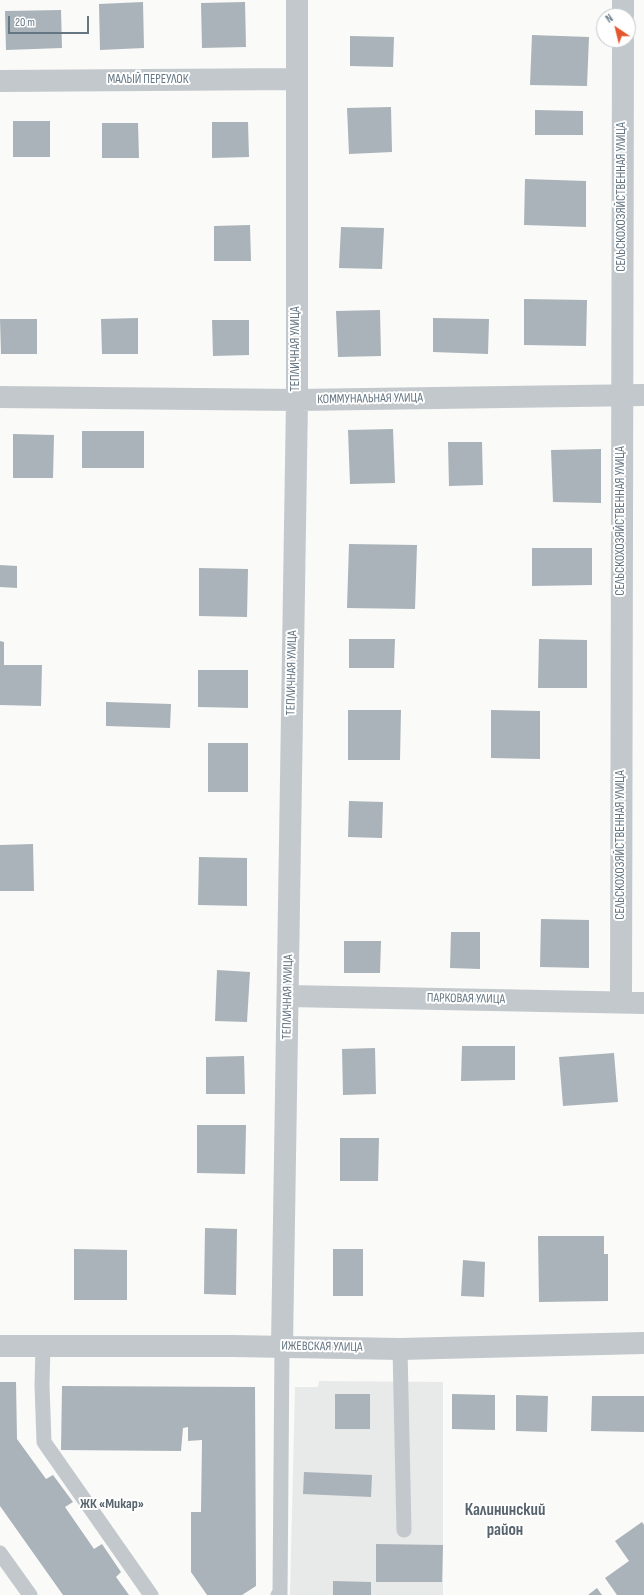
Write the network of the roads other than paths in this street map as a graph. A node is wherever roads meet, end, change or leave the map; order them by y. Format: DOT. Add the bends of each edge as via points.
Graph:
graph roads {
  1 [pos="297,0"];
  2 [pos="623,48"];
  3 [pos="296,79"];
  4 [pos="0,81"];
  5 [pos="622,395"];
  6 [pos="644,395"];
  7 [pos="0,397"];
  8 [pos="296,400"];
  9 [pos="288,996"];
  10 [pos="621,1002"];
  11 [pos="644,1003"];
  12 [pos="644,1343"];
  13 [pos="0,1346"];
  14 [pos="43,1346"];
  15 [pos="282,1346"];
  16 [pos="400,1349"];
  17 [pos="404,1530"];
  18 [pos="0,1553"];
  19 [pos="30,1595"];
  20 [pos="151,1595"];
  21 [pos="278,1595"];
  1 -- 3 [label="street, ТЕПЛИЧНАЯ УЛИЦА"];
  2 -- 5 [label="street, СЕЛЬСКОХОЗЯЙСТВЕННАЯ УЛИЦА"];
  3 -- 4 [label="street, МАЛЫЙ ПЕРЕУЛОК"];
  3 -- 8 [label="street, ТЕПЛИЧНАЯ УЛИЦА"];
  5 -- 6 [label="street, КОММУНАЛЬНАЯ УЛИЦА"];
  5 -- 8 [label="street, КОММУНАЛЬНАЯ УЛИЦА"];
  5 -- 10 [label="street, СЕЛЬСКОХОЗЯЙСТВЕННАЯ УЛИЦА"];
  7 -- 8 [label="street, КОММУНАЛЬНАЯ УЛИЦА"];
  8 -- 9 [label="street, ТЕПЛИЧНАЯ УЛИЦА"];
  9 -- 10 [label="street, ПАРКОВАЯ УЛИЦА"];
  9 -- 15 [label="street, ТЕПЛИЧНАЯ УЛИЦА"];
  10 -- 11 [label="street, ПАРКОВАЯ УЛИЦА"];
  12 -- 16 [label="street, ИЖЕВСКАЯ УЛИЦА"];
  13 -- 14 [label="street, ИЖЕВСКАЯ УЛИЦА"];
  14 -- 15 [label="street, ИЖЕВСКАЯ УЛИЦА"];
  14 -- 20 [label="lane" via="44,1442"];
  15 -- 16 [label="street, ИЖЕВСКАЯ УЛИЦА"];
  15 -- 21 [label="lane"];
  16 -- 17 [label="lane"];
  18 -- 19 [label="lane"];
}
